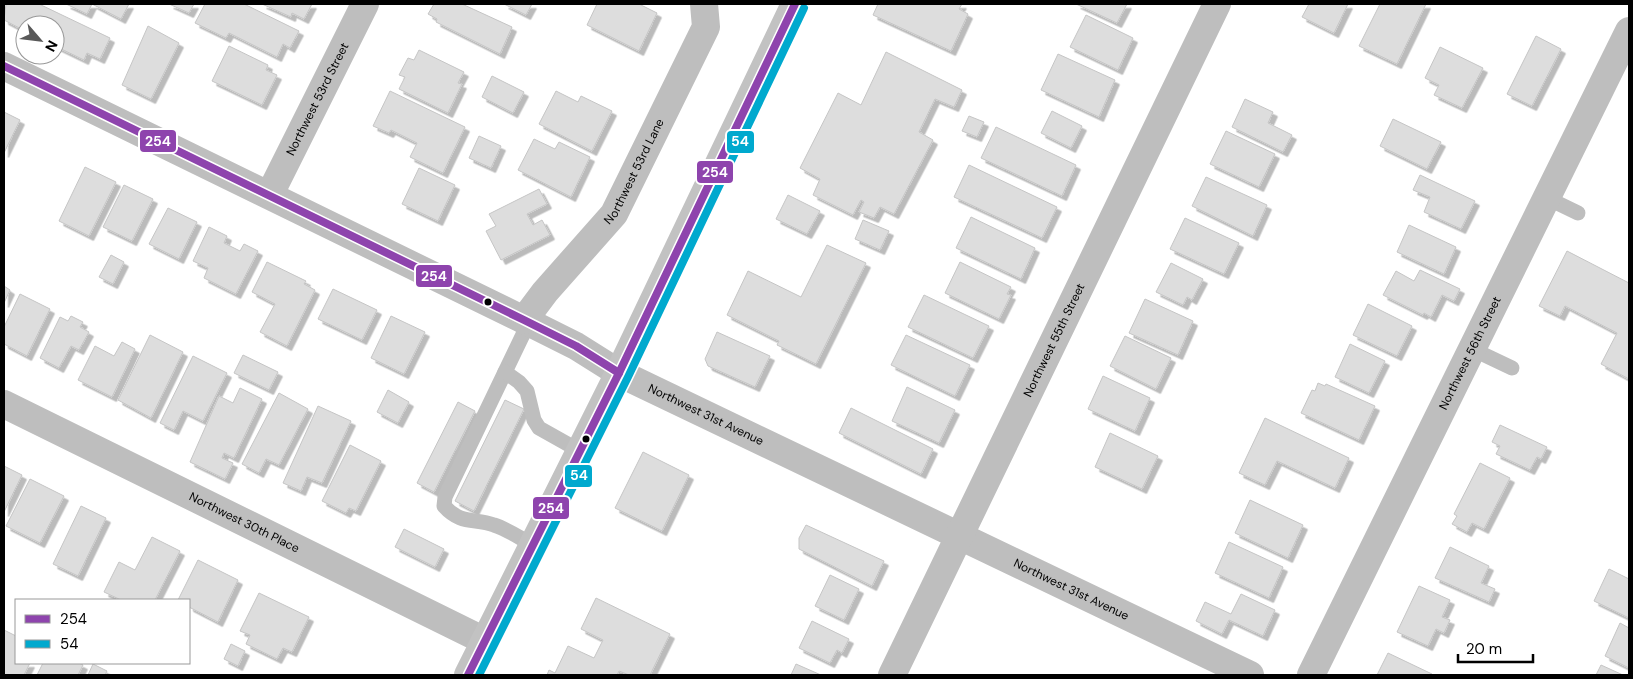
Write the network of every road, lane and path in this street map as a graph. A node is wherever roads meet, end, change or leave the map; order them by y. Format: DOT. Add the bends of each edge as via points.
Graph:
graph roads {
  1 [pos="365,4"];
  2 [pos="704,4"];
  3 [pos="794,4"];
  4 [pos="1217,4"];
  5 [pos="1629,30"];
  6 [pos="4,66"];
  7 [pos="270,194"];
  8 [pos="1547,198"];
  9 [pos="1578,213"];
  10 [pos="527,321"];
  11 [pos="1472,348"];
  12 [pos="1512,368"];
  13 [pos="505,372"];
  14 [pos="619,374"];
  15 [pos="4,404"];
  16 [pos="580,451"];
  17 [pos="960,537"];
  18 [pos="533,545"];
  19 [pos="484,641"];
  20 [pos="468,675"];
  21 [pos="892,675"];
  22 [pos="1250,675"];
  23 [pos="1311,675"];
  1 -- 7 [label="street, Northwest 53rd Street"];
  2 -- 10 [label="street, Northwest 53rd Lane" via="706,27 614,214 545,292"];
  3 -- 14 [label="main road"];
  4 -- 17 [label="street, Northwest 55th Street"];
  5 -- 8 [label="street, Northwest 56th Street"];
  6 -- 7 [label="street, Northwest 31st Avenue"];
  7 -- 10 [label="street, Northwest 31st Avenue"];
  8 -- 9 [label="lane"];
  8 -- 11 [label="street, Northwest 56th Street"];
  10 -- 13 [label="lane"];
  10 -- 14 [label="street, Northwest 31st Avenue" via="576,346"];
  11 -- 12 [label="lane"];
  11 -- 23 [label="street, Northwest 56th Street"];
  13 -- 16 [label="lane" via="527,391 539,428"];
  13 -- 18 [label="lane" via="445,496 444,506 465,520 496,525"];
  14 -- 16 [label="main road"];
  14 -- 17 [label="street, Northwest 31st Avenue"];
  15 -- 19 [label="street, Northwest 30th Place"];
  16 -- 18 [label="main road"];
  17 -- 21 [label="street, Northwest 55th Street"];
  17 -- 22 [label="street, Northwest 31st Avenue"];
  18 -- 19 [label="main road"];
  19 -- 20 [label="main road"];
}
